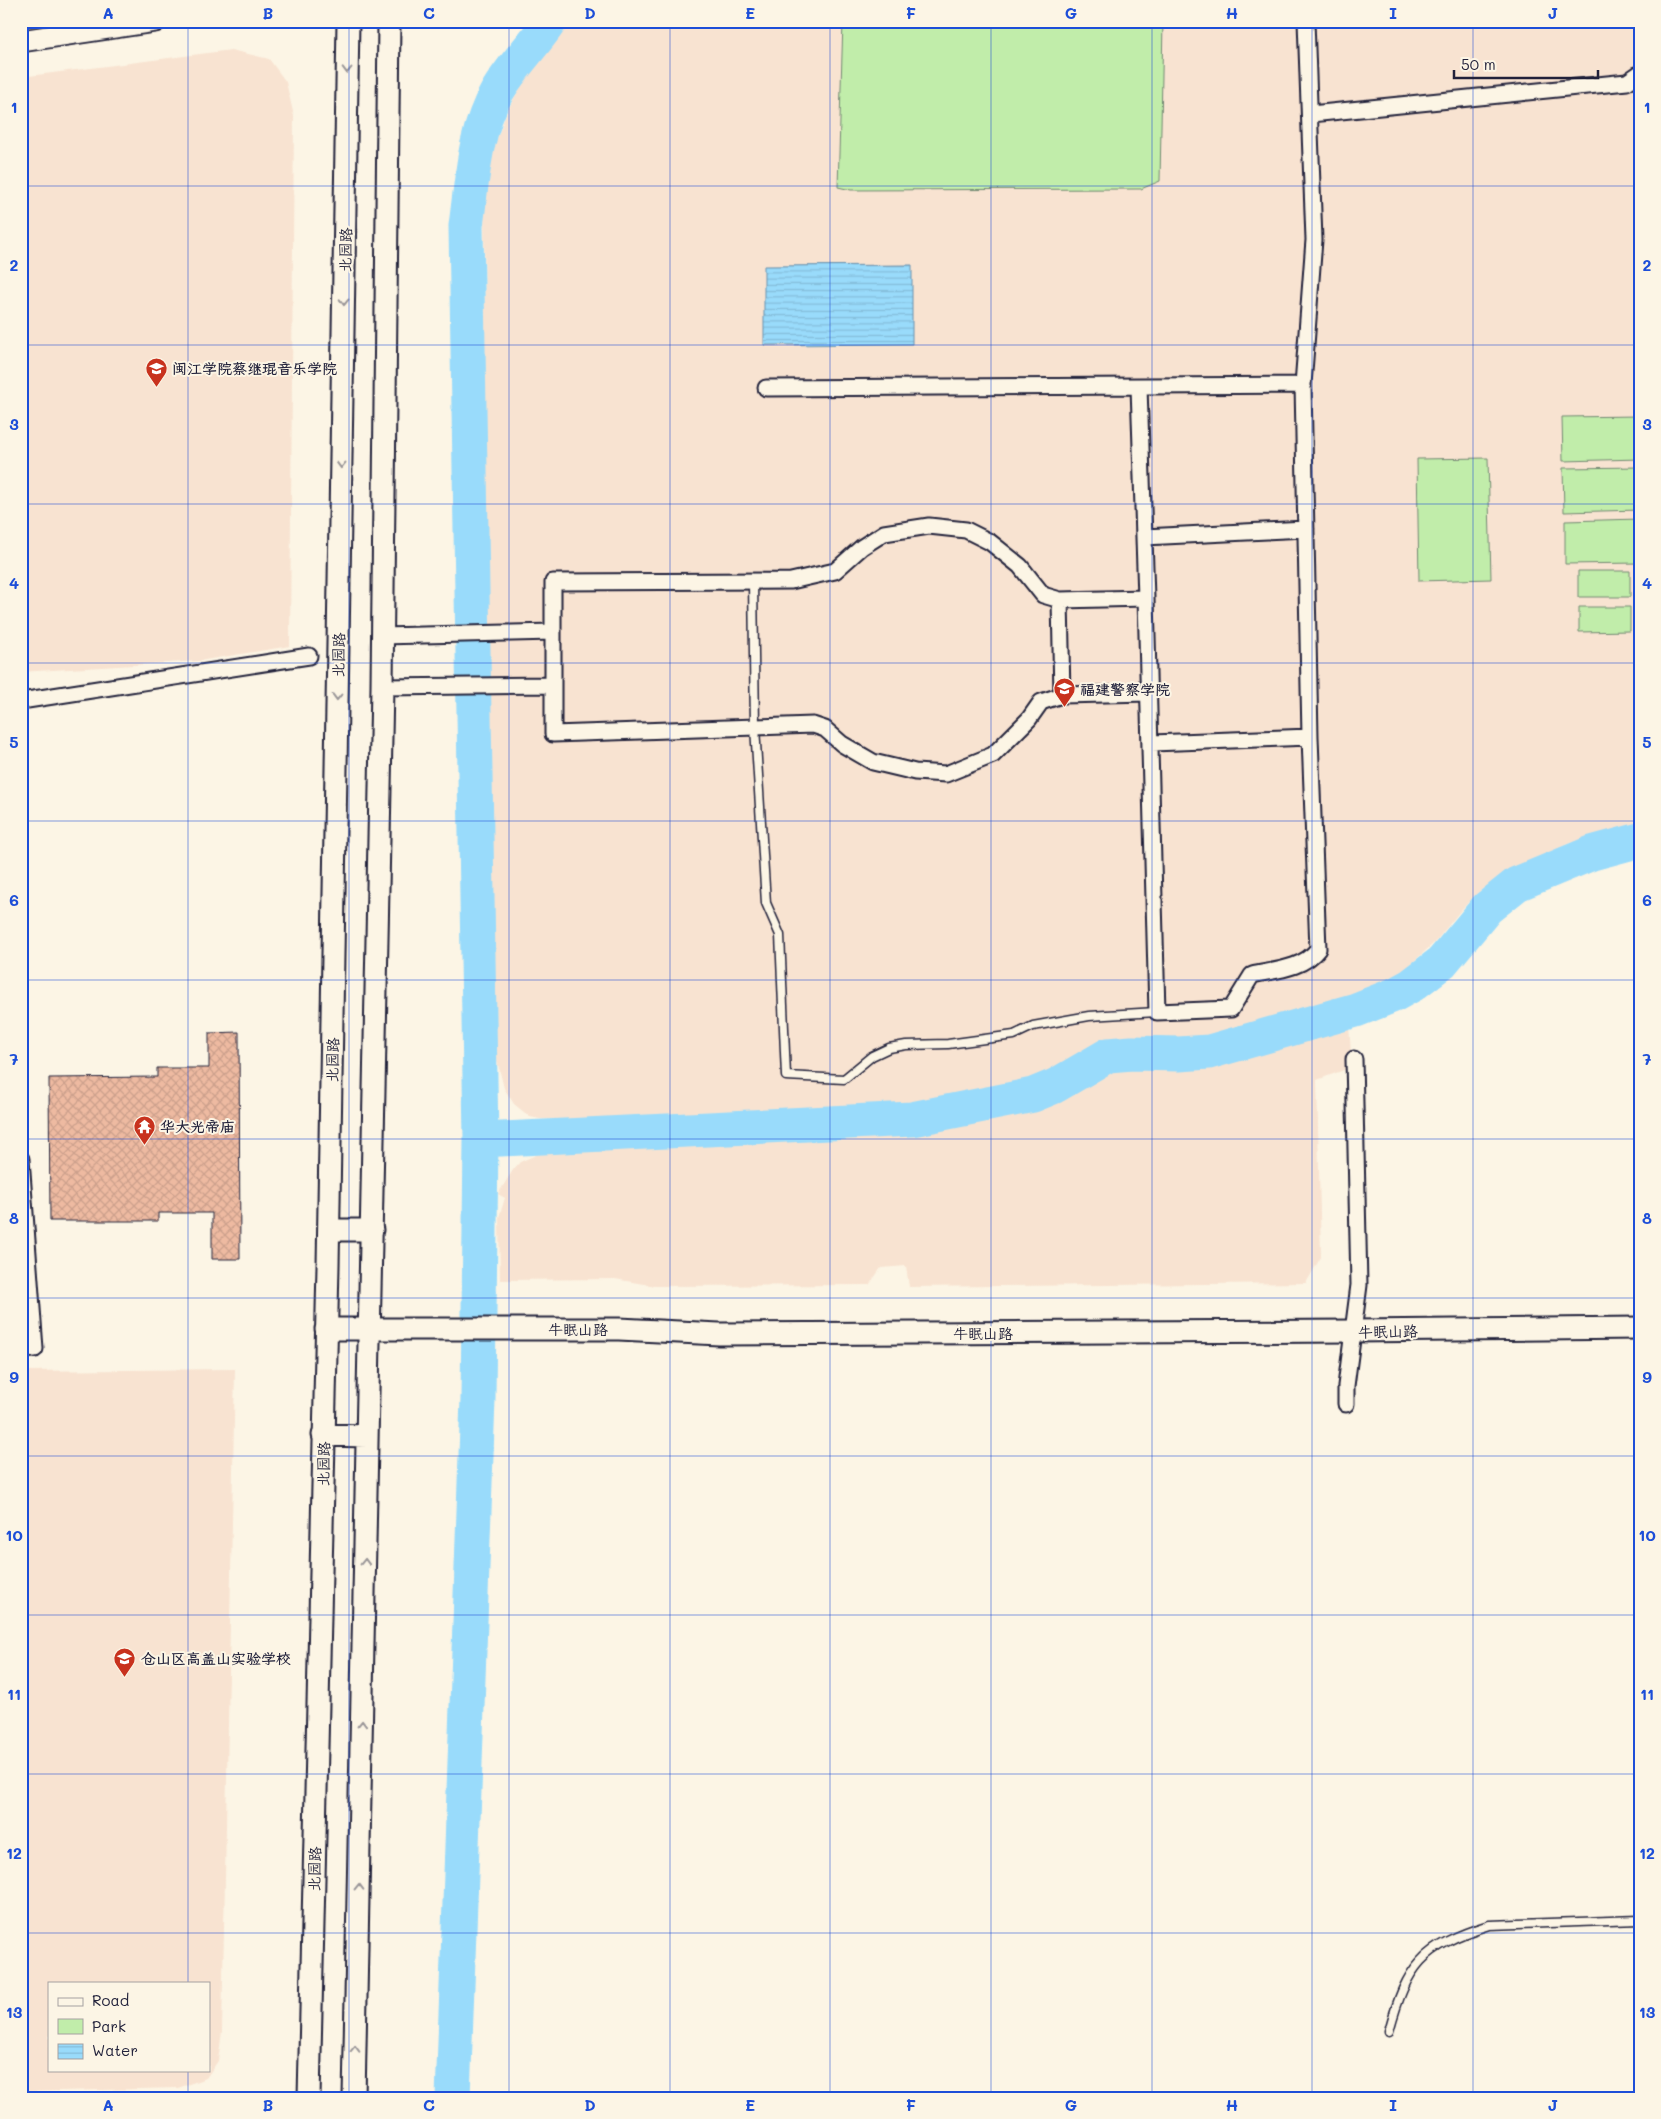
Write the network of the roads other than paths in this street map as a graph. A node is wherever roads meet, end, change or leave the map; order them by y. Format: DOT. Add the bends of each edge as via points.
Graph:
graph roads {
  1 [pos="155,21"];
  2 [pos="348,21"];
  3 [pos="389,21"];
  4 [pos="1306,21"];
  5 [pos="21,41"];
  6 [pos="1640,73"];
  7 [pos="1311,114"];
  8 [pos="1303,385"];
  9 [pos="1140,387"];
  10 [pos="766,388"];
  11 [pos="1306,529"];
  12 [pos="1144,538"];
  13 [pos="752,581"];
  14 [pos="1146,598"];
  15 [pos="1060,600"];
  16 [pos="553,632"];
  17 [pos="382,636"];
  18 [pos="309,656"];
  19 [pos="553,685"];
  20 [pos="382,687"];
  21 [pos="1149,693"];
  22 [pos="1062,695"];
  23 [pos="21,701"];
  24 [pos="755,727"];
  25 [pos="1310,736"];
  26 [pos="1152,743"];
  27 [pos="1157,1012"];
  28 [pos="1354,1059"];
  29 [pos="21,1160"];
  30 [pos="329,1230"];
  31 [pos="372,1230"];
  32 [pos="1640,1328"];
  33 [pos="326,1329"];
  34 [pos="370,1329"];
  35 [pos="1354,1331"];
  36 [pos="21,1350"];
  37 [pos="1346,1404"];
  38 [pos="323,1435"];
  39 [pos="367,1436"];
  40 [pos="1640,1920"];
  41 [pos="1389,2031"];
  42 [pos="309,2098"];
  43 [pos="354,2098"];
  1 -- 5 [label="main road"];
  2 -- 30 [label="main road, 北园路, one-way"];
  3 -- 17 [label="main road"];
  4 -- 7 [label="street"];
  6 -- 7 [label="street" via="1627,82"];
  7 -- 8 [label="street" via="1314,240"];
  8 -- 9 [label="street"];
  8 -- 11 [label="street"];
  9 -- 10 [label="street"];
  9 -- 12 [label="street"];
  11 -- 12 [label="street"];
  11 -- 25 [label="street"];
  12 -- 14 [label="street"];
  13 -- 15 [label="street" via="791,581 823,575 835,571 862,547 884,534 929,526 966,530 977,535 1006,553 1043,595"];
  13 -- 16 [label="street" via="553,582"];
  13 -- 24 [label="lane"];
  14 -- 15 [label="street"];
  14 -- 21 [label="street"];
  15 -- 22 [label="street"];
  16 -- 17 [label="street"];
  16 -- 19 [label="street"];
  17 -- 20 [label="main road"];
  18 -- 23 [label="street"];
  19 -- 20 [label="street"];
  19 -- 24 [label="street" via="553,734"];
  20 -- 31 [label="main road"];
  21 -- 22 [label="street"];
  21 -- 26 [label="street"];
  22 -- 24 [label="street" via="1041,702 994,755 946,774 881,765 814,725"];
  24 -- 27 [label="lane" via="766,903 780,935 786,1076 844,1079 872,1056 889,1048 1014,1035 1033,1026 1089,1016"];
  25 -- 26 [label="street"];
  25 -- 27 [label="street" via="1318,949 1302,964 1252,975 1231,1009"];
  26 -- 27 [label="street"];
  28 -- 35 [label="street" via="1360,1286"];
  29 -- 36 [label="street" via="35,1349"];
  30 -- 31 [label="main road"];
  30 -- 33 [label="main road, 北园路"];
  31 -- 34 [label="main road"];
  32 -- 35 [label="main road, 牛眠山路"];
  33 -- 34 [label="main road, 牛眠山路"];
  33 -- 38 [label="main road, 北园路"];
  34 -- 35 [label="main road, 牛眠山路" via="619,1329 720,1334"];
  34 -- 39 [label="main road"];
  35 -- 37 [label="street"];
  38 -- 39 [label="main road"];
  38 -- 42 [label="main road, 北园路"];
  43 -- 39 [label="main road, one-way"];
  40 -- 41 [label="lane" via="1489,1925 1472,1930 1428,1953 1417,1963 1407,1977"];
}
